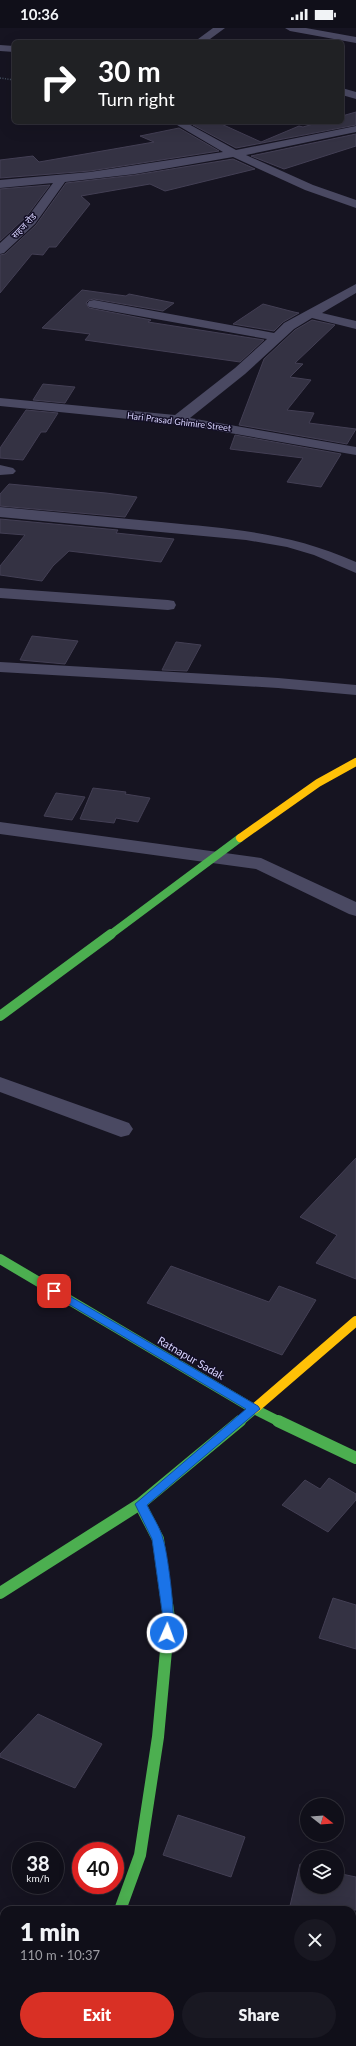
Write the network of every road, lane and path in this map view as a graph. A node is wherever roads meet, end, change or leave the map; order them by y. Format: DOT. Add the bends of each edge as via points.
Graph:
graph roads {
  1 [pos="220,28"];
  2 [pos="290,28"];
  3 [pos="201,40"];
  4 [pos="356,40"];
  5 [pos="0,48"];
  6 [pos="12,49"];
  7 [pos="0,78"];
  8 [pos="12,80"];
  9 [pos="344,92"];
  10 [pos="356,96"];
  11 [pos="180,124"];
  12 [pos="356,129"];
  13 [pos="232,154"];
  14 [pos="61,180"];
  15 [pos="0,184"];
  16 [pos="356,204"];
  17 [pos="0,250"];
  18 [pos="356,288"];
  19 [pos="94,304"];
  20 [pos="310,314"];
  21 [pos="356,325"];
  22 [pos="276,337"];
  23 [pos="0,402"];
  24 [pos="178,420"];
  25 [pos="356,451"];
  26 [pos="0,512"];
  27 [pos="356,568"];
  28 [pos="0,593"];
  29 [pos="168,605"];
  30 [pos="0,667"];
  31 [pos="356,690"];
  32 [pos="356,762"];
  33 [pos="0,828"];
  34 [pos="214,856"];
  35 [pos="356,910"];
  36 [pos="0,1016"];
  37 [pos="0,1084"];
  38 [pos="121,1129"];
  39 [pos="0,1259"];
  40 [pos="356,1321"];
  41 [pos="254,1409"];
  42 [pos="356,1458"];
  43 [pos="140,1504"];
  44 [pos="0,1593"];
  45 [pos="121,1906"];
  1 -- 3 [label="street"];
  2 -- 4 [label="street"];
  5 -- 6 [label="street"];
  7 -- 8 [label="path"];
  9 -- 10 [label="street"];
  11 -- 13 [label="street"];
  12 -- 13 [label="street"];
  13 -- 14 [label="street"];
  13 -- 16 [label="street" via="277,176"];
  14 -- 15 [label="street"];
  14 -- 17 [label="street, सहज रोड" via="31,221"];
  18 -- 20 [label="street"];
  19 -- 22 [label="street"];
  20 -- 21 [label="street"];
  20 -- 22 [label="street"];
  22 -- 24 [label="street" via="240,372"];
  23 -- 24 [label="street, Hari Prasad Ghimire Street"];
  24 -- 25 [label="street, Hari Prasad Ghimire Street"];
  26 -- 27 [label="street" via="246,535 290,543 320,552"];
  28 -- 29 [label="street"];
  30 -- 31 [label="street"];
  32 -- 34 [label="street" via="318,783"];
  33 -- 34 [label="street"];
  34 -- 35 [label="street" via="262,864"];
  34 -- 36 [label="street"];
  37 -- 38 [label="street"];
  39 -- 41 [label="street, Ratnapur Sadak"];
  40 -- 41 [label="street"];
  41 -- 42 [label="street, Ratnapur Sadak"];
  41 -- 43 [label="street"];
  43 -- 44 [label="street"];
  43 -- 45 [label="street" via="158,1539 169,1618 158,1737 140,1855"];
}
